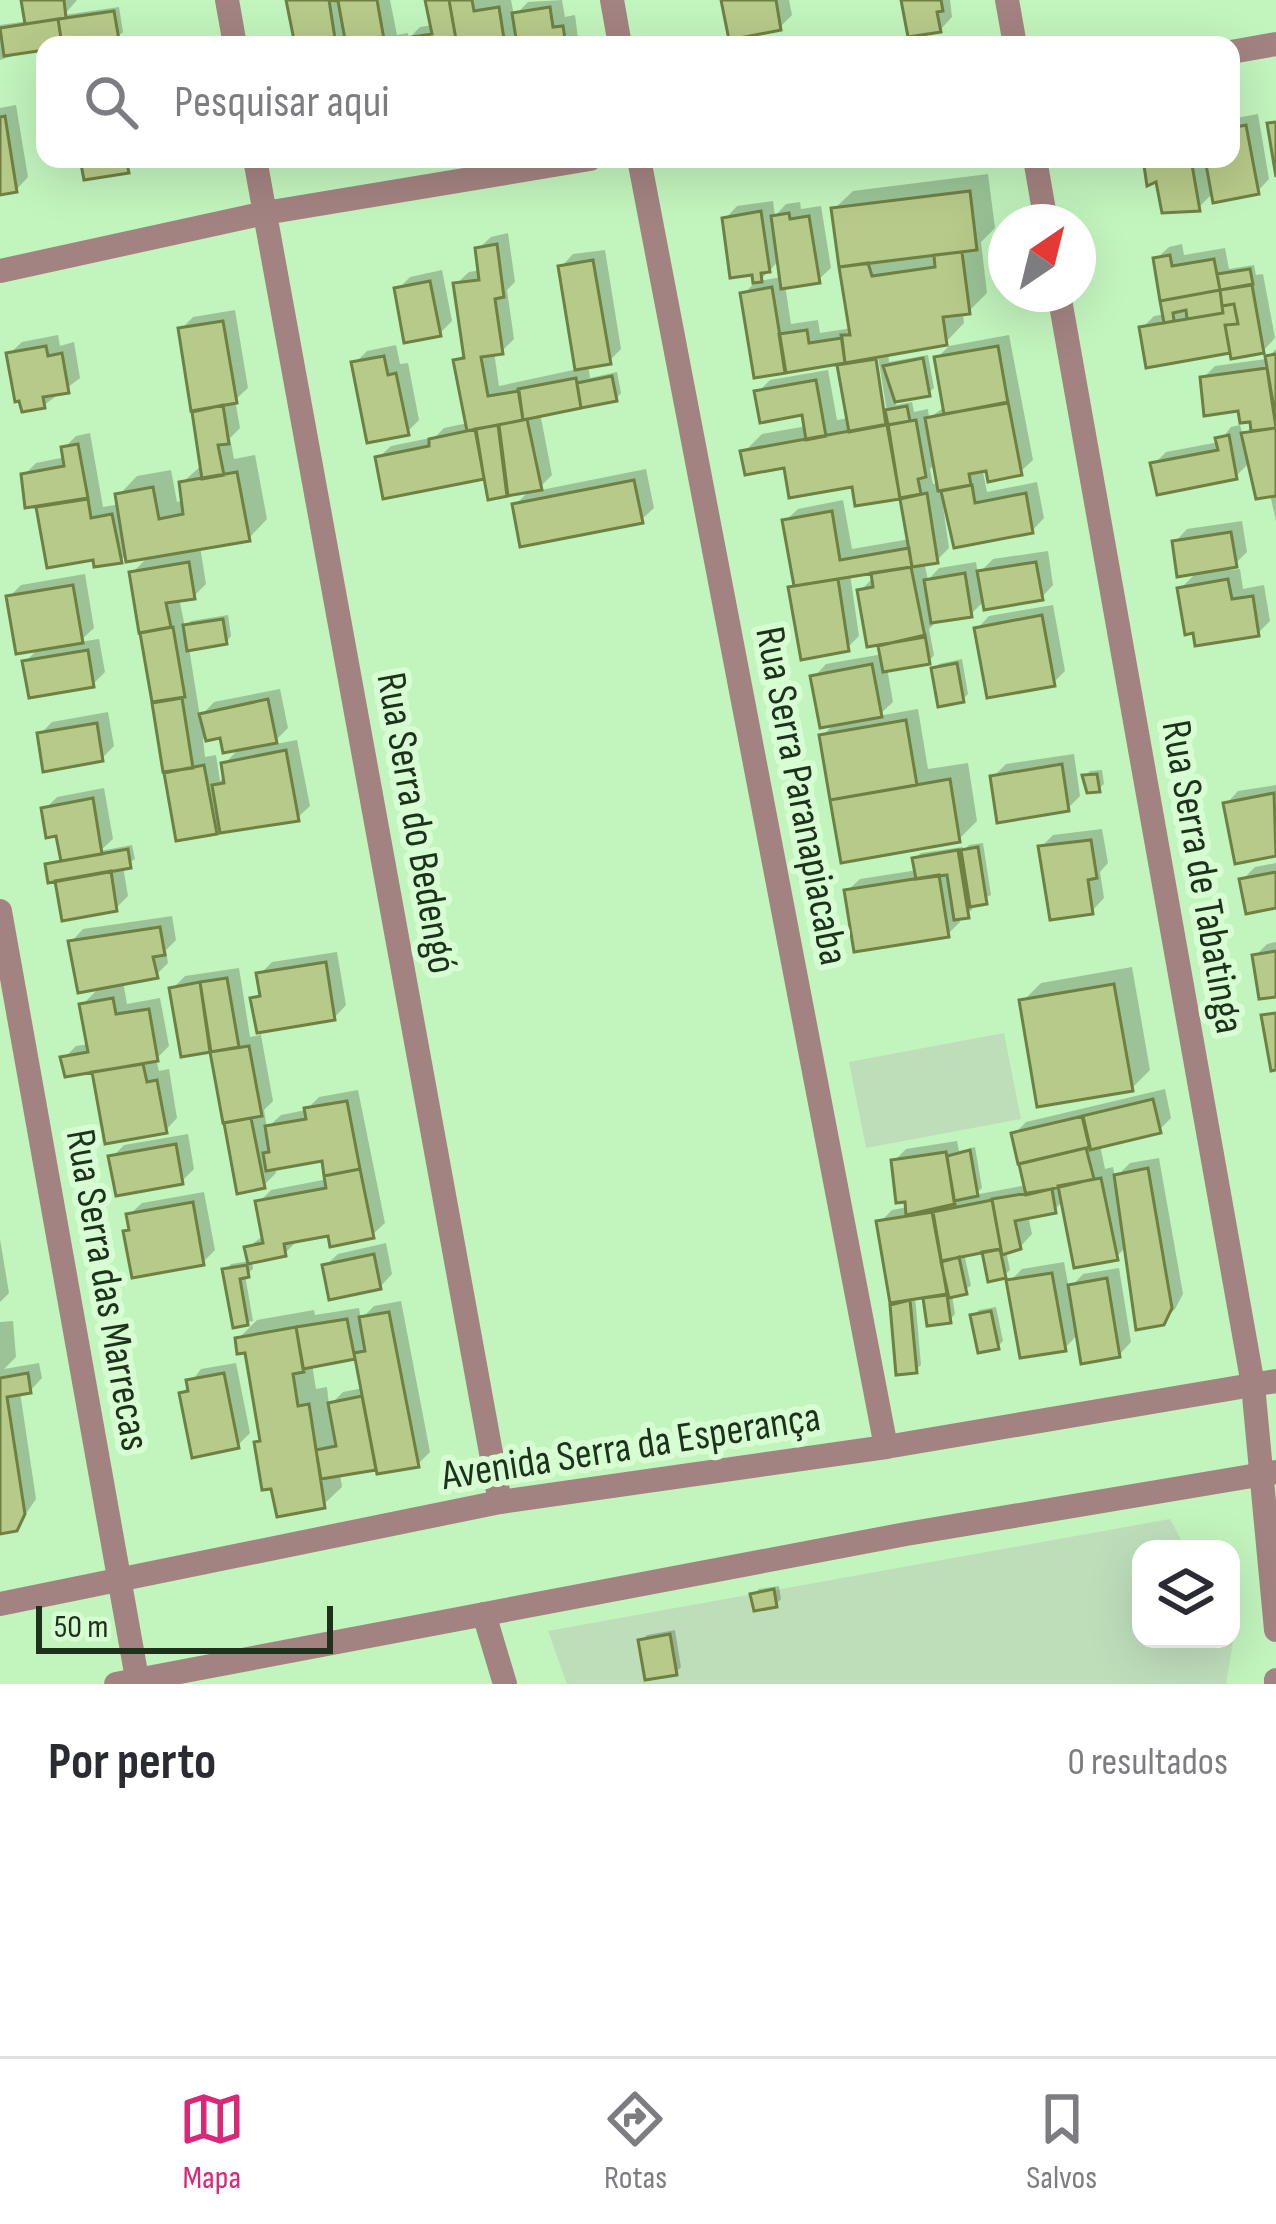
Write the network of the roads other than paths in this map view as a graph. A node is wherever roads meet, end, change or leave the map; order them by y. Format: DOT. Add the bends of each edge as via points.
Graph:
graph roads {
  1 [pos="226,0"];
  2 [pos="612,0"];
  3 [pos="1007,0"];
  4 [pos="233,36"];
  5 [pos="618,36"];
  6 [pos="1013,36"];
  7 [pos="1276,44"];
  8 [pos="1240,50"];
  9 [pos="257,168"];
  10 [pos="536,168"];
  11 [pos="641,168"];
  12 [pos="1037,168"];
  13 [pos="1043,204"];
  14 [pos="265,213"];
  15 [pos="0,271"];
  16 [pos="1062,312"];
  17 [pos="0,910"];
  18 [pos="1264,1383"];
  19 [pos="886,1447"];
  20 [pos="1267,1474"];
  21 [pos="500,1502"];
  22 [pos="120,1582"];
  23 [pos="0,1604"];
  24 [pos="484,1614"];
  25 [pos="1276,1630"];
  26 [pos="131,1683"];
  27 [pos="505,1684"];
  1 -- 4 [label="street"];
  2 -- 5 [label="street"];
  3 -- 6 [label="street"];
  7 -- 8 [label="street"];
  9 -- 14 [label="street, Rua Serra do Bedengó"];
  10 -- 14 [label="street"];
  11 -- 19 [label="street, Rua Serra Paranapiacaba"];
  12 -- 13 [label="street"];
  14 -- 15 [label="street"];
  14 -- 21 [label="street, Rua Serra do Bedengó"];
  16 -- 18 [label="street, Rua Serra de Tabatinga"];
  17 -- 22 [label="street, Rua Serra das Marrecas"];
  18 -- 19 [label="street, Avenida Serra da Esperança"];
  18 -- 20 [label="street, Rua Serra de Tabatinga"];
  19 -- 21 [label="street, Avenida Serra da Esperança"];
  20 -- 24 [label="street"];
  20 -- 25 [label="street, Rua Serra de Tabatinga"];
  21 -- 22 [label="street, Avenida Serra da Esperança"];
  22 -- 23 [label="street, Avenida Serra da Esperança"];
  22 -- 26 [label="street, Rua Serra das Marrecas"];
  24 -- 26 [label="street"];
  24 -- 27 [label="street"];
}
